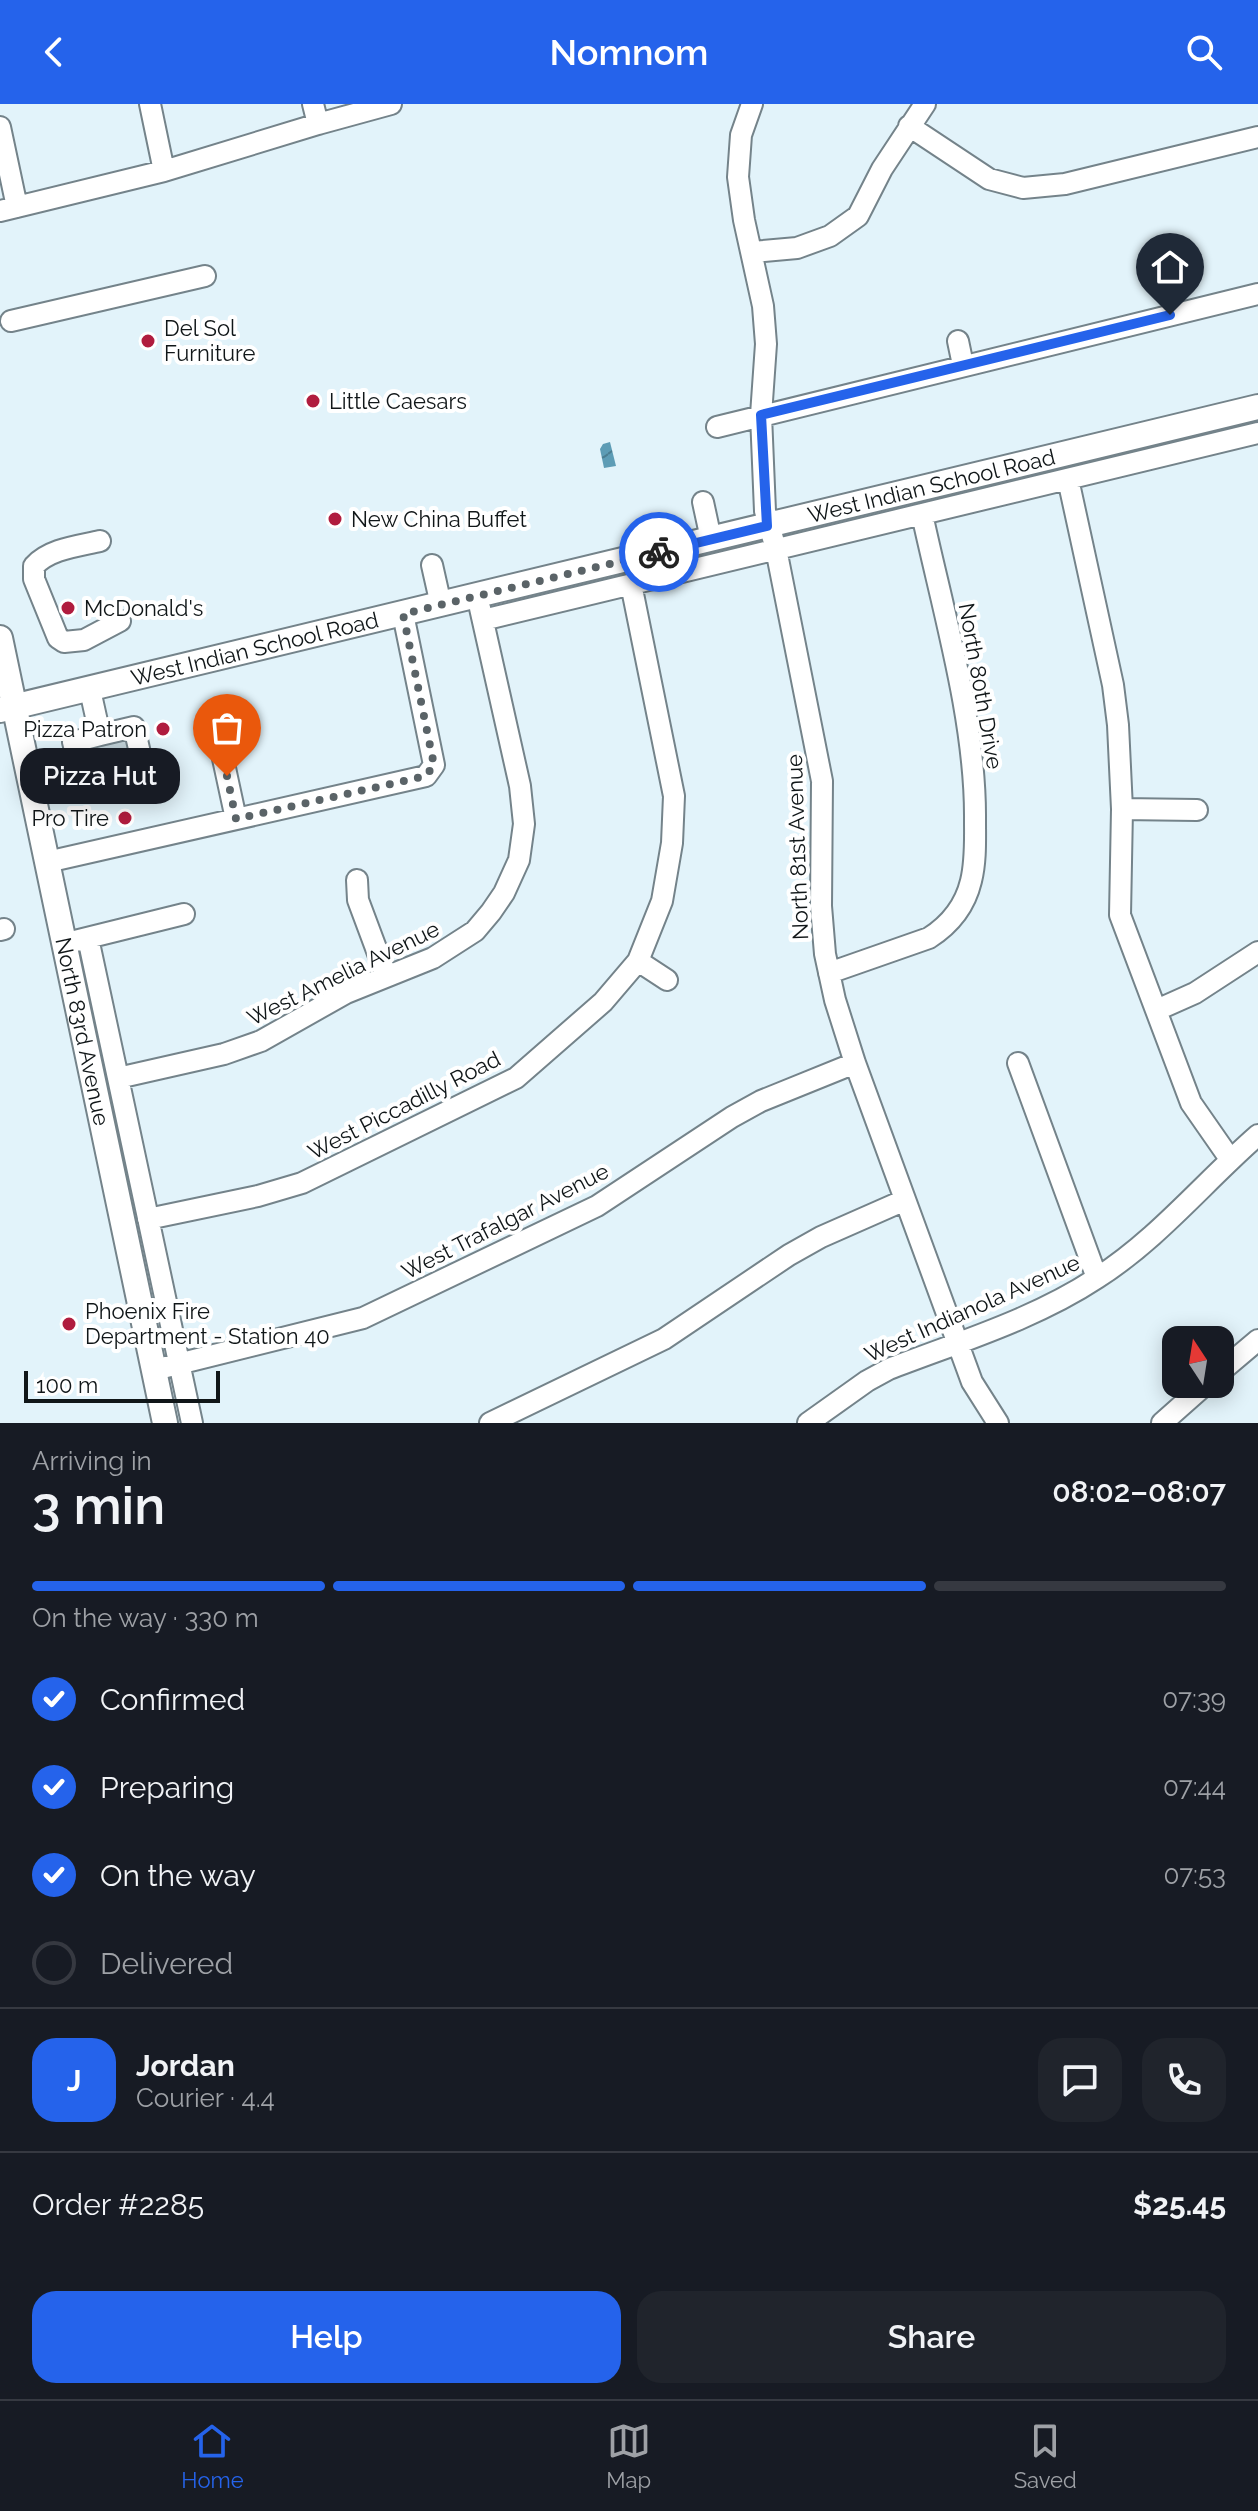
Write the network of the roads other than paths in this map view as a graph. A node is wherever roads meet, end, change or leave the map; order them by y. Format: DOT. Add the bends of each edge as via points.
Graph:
graph roads {
  1 [pos="150,104"];
  2 [pos="391,104"];
  3 [pos="752,104"];
  4 [pos="925,104"];
  5 [pos="316,114"];
  6 [pos="909,126"];
  7 [pos="0,127"];
  8 [pos="1258,137"];
  9 [pos="164,171"];
  10 [pos="8,209"];
  11 [pos="752,252"];
  12 [pos="205,276"];
  13 [pos="1258,294"];
  14 [pos="11,321"];
  15 [pos="958,341"];
  16 [pos="963,365"];
  17 [pos="1258,407"];
  18 [pos="761,415"];
  19 [pos="717,427"];
  20 [pos="1170,428"];
  21 [pos="1258,433"];
  22 [pos="1176,453"];
  23 [pos="1068,479"];
  24 [pos="703,502"];
  25 [pos="922,514"];
  26 [pos="767,526"];
  27 [pos="711,539"];
  28 [pos="101,546"];
  29 [pos="776,549"];
  30 [pos="432,565"];
  31 [pos="631,584"];
  32 [pos="441,605"];
  33 [pos="480,608"];
  34 [pos="403,614"];
  35 [pos="120,621"];
  36 [pos="1,646"];
  37 [pos="90,690"];
  38 [pos="7,709"];
  39 [pos="105,737"];
  40 [pos="222,754"];
  41 [pos="131,769"];
  42 [pos="33,793"];
  43 [pos="1122,809"];
  44 [pos="1197,810"];
  45 [pos="236,819"];
  46 [pos="47,862"];
  47 [pos="357,880"];
  48 [pos="184,914"];
  49 [pos="76,941"];
  50 [pos="1258,952"];
  51 [pos="638,961"];
  52 [pos="829,973"];
  53 [pos="386,975"];
  54 [pos="667,980"];
  55 [pos="1157,1010"];
  56 [pos="855,1063"];
  57 [pos="1018,1063"];
  58 [pos="118,1078"];
  59 [pos="1258,1135"];
  60 [pos="1230,1159"];
  61 [pos="905,1200"];
  62 [pos="148,1219"];
  63 [pos="1097,1278"];
  64 [pos="1258,1340"];
  65 [pos="958,1342"];
  66 [pos="1234,1360"];
  67 [pos="179,1364"];
  68 [pos="154,1370"];
  69 [pos="1190,1398"];
  70 [pos="165,1423"];
  71 [pos="192,1423"];
  72 [pos="490,1423"];
  73 [pos="808,1423"];
  74 [pos="998,1423"];
  75 [pos="1162,1423"];
  1 -- 9 [label="street"];
  2 -- 5 [label="street"];
  3 -- 11 [label="street, North 81st Avenue" via="741,135 738,177"];
  4 -- 6 [label="street"];
  5 -- 9 [label="street"];
  6 -- 8 [label="street" via="989,179 1023,188 1065,184"];
  6 -- 11 [label="street" via="858,216 830,236 797,248"];
  7 -- 10 [label="street"];
  9 -- 10 [label="street"];
  11 -- 18 [label="street, North 81st Avenue" via="766,344"];
  12 -- 14 [label="street"];
  13 -- 16 [label="street"];
  15 -- 16 [label="street"];
  16 -- 18 [label="street"];
  17 -- 20 [label="main road, West Indian School Road"];
  18 -- 19 [label="street"];
  18 -- 26 [label="street, North 81st Avenue"];
  20 -- 22 [label="street"];
  20 -- 26 [label="main road, West Indian School Road"];
  21 -- 22 [label="street, West Indian School Road"];
  22 -- 23 [label="street, West Indian School Road"];
  23 -- 25 [label="street, West Indian School Road"];
  23 -- 43 [label="street" via="1113,685"];
  24 -- 27 [label="street"];
  25 -- 29 [label="street, West Indian School Road"];
  25 -- 52 [label="street, North 80th Drive" via="970,743 975,807 971,880 956,915 943,929"];
  26 -- 27 [label="main road, West Indian School Road"];
  26 -- 29 [label="street, North 81st Avenue"];
  27 -- 33 [label="main road, West Indian School Road"];
  28 -- 35 [label="street" via="60,550 41,558 33,573 58,638 68,644"];
  29 -- 31 [label="street, West Indian School Road"];
  29 -- 52 [label="street, North 81st Avenue" via="822,781 821,906"];
  30 -- 32 [label="street"];
  31 -- 33 [label="street, West Indian School Road"];
  31 -- 51 [label="street, West Piccadilly Road" via="674,796 662,901"];
  32 -- 33 [label="main road, West Indian School Road"];
  32 -- 34 [label="main road, West Indian School Road"];
  33 -- 53 [label="street, West Amelia Avenue" via="523,804 519,860 504,893 475,931 433,958"];
  34 -- 37 [label="main road, West Indian School Road"];
  34 -- 45 [label="street" via="434,765 426,776"];
  36 -- 38 [label="main road, North 83rd Avenue"];
  37 -- 38 [label="main road, West Indian School Road"];
  37 -- 39 [label="street"];
  38 -- 42 [label="main road, North 83rd Avenue"];
  39 -- 41 [label="street" via="134,727 143,766"];
  39 -- 42 [label="street" via="73,742 92,779"];
  40 -- 45 [label="street"];
  42 -- 46 [label="main road, North 83rd Avenue"];
  43 -- 44 [label="street"];
  43 -- 55 [label="street" via="1120,915"];
  45 -- 46 [label="street"];
  46 -- 49 [label="main road, North 83rd Avenue"];
  47 -- 53 [label="street" via="358,900"];
  48 -- 49 [label="street"];
  49 -- 58 [label="street, North 83rd Avenue"];
  49 -- 68 [label="main road, North 83rd Avenue"];
  50 -- 55 [label="street" via="1195,993"];
  51 -- 54 [label="street"];
  51 -- 62 [label="street, West Piccadilly Road" via="603,1002 516,1078 302,1183"];
  52 -- 56 [label="street, North 81st Avenue"];
  53 -- 58 [label="street, West Amelia Avenue" via="261,1041"];
  55 -- 60 [label="street" via="1191,1103"];
  56 -- 61 [label="street, North 81st Avenue"];
  56 -- 67 [label="street, West Trafalgar Avenue" via="761,1101 597,1206 363,1318"];
  57 -- 63 [label="street"];
  58 -- 62 [label="street, North 83rd Avenue"];
  59 -- 60 [label="street, West Indianola Avenue"];
  60 -- 63 [label="street, West Indianola Avenue" via="1169,1221"];
  61 -- 65 [label="street, North 81st Avenue"];
  61 -- 72 [label="street" via="789,1255 664,1339"];
  62 -- 67 [label="street, North 83rd Avenue"];
  63 -- 65 [label="street, West Indianola Avenue" via="1034,1312"];
  64 -- 66 [label="street"];
  65 -- 73 [label="street, West Indianola Avenue" via="889,1369"];
  65 -- 74 [label="street, North 81st Avenue" via="972,1382"];
  67 -- 68 [label="street, West Trafalgar Avenue"];
  67 -- 71 [label="street, North 83rd Avenue"];
  68 -- 70 [label="main road, North 83rd Avenue"];
  69 -- 75 [label="street"];
}
